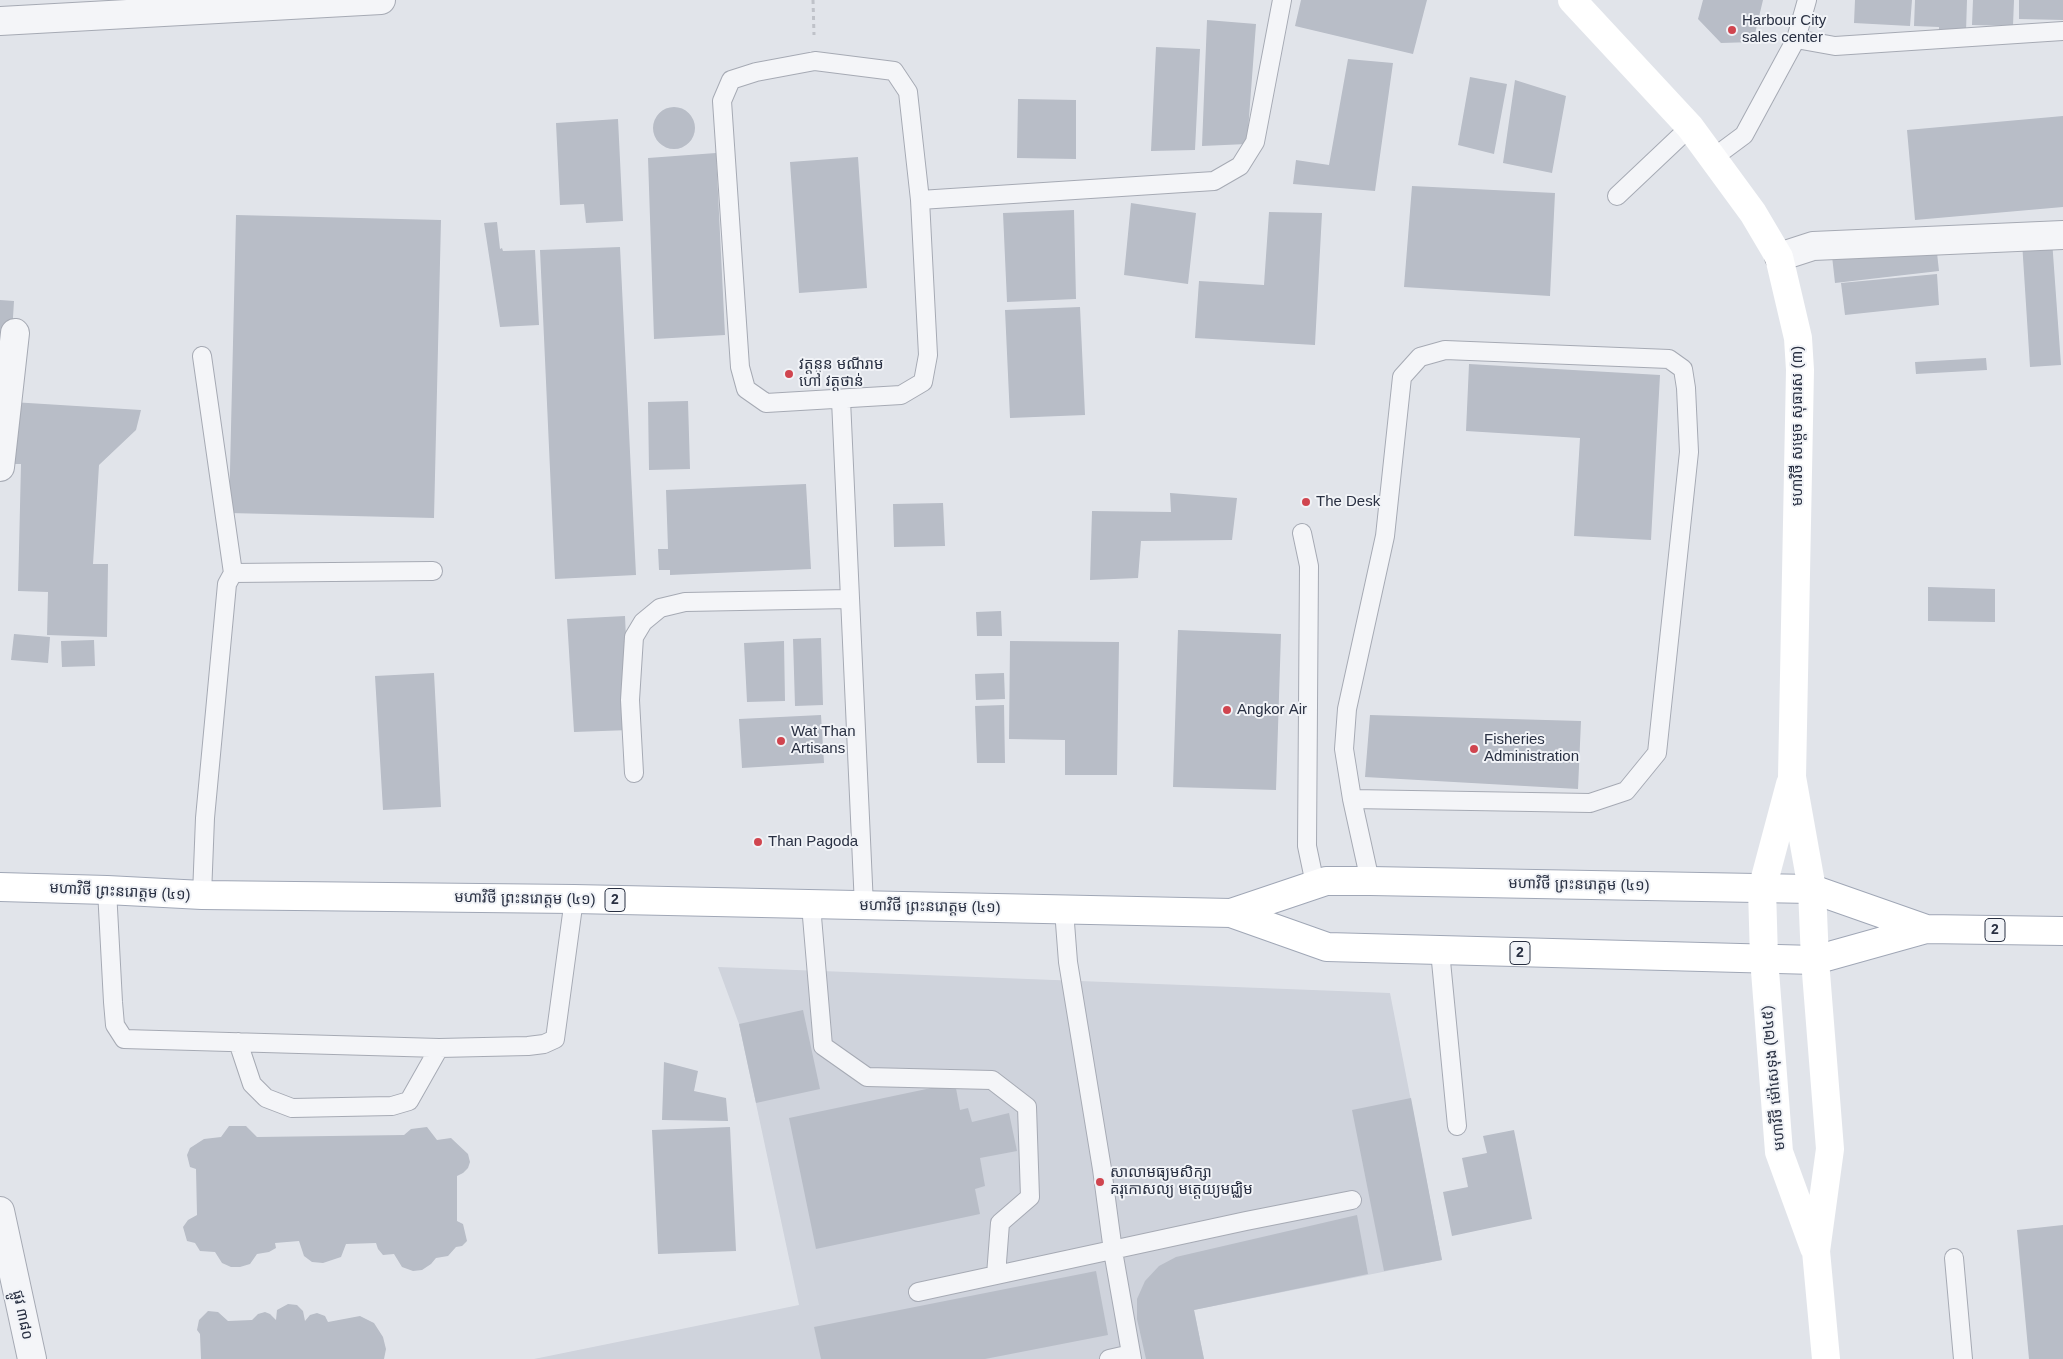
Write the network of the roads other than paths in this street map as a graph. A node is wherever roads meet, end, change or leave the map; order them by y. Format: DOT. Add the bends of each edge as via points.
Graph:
graph roads {
  1 [pos="381,0"];
  2 [pos="1282,0"];
  3 [pos="1572,0"];
  4 [pos="1807,0"];
  5 [pos="0,21"];
  6 [pos="2063,31"];
  7 [pos="1796,39"];
  8 [pos="1690,127"];
  9 [pos="1713,158"];
  10 [pos="1617,196"];
  11 [pos="920,200"];
  12 [pos="2063,235"];
  13 [pos="1779,257"];
  14 [pos="16,334"];
  15 [pos="202,356"];
  16 [pos="841,400"];
  17 [pos="0,472"];
  18 [pos="1302,533"];
  19 [pos="433,571"];
  20 [pos="232,573"];
  21 [pos="850,599"];
  22 [pos="634,773"];
  23 [pos="1792,778"];
  24 [pos="1352,799"];
  25 [pos="1370,880"];
  26 [pos="1315,884"];
  27 [pos="0,887"];
  28 [pos="1762,889"];
  29 [pos="1812,889"];
  30 [pos="107,890"];
  31 [pos="202,895"];
  32 [pos="574,899"];
  33 [pos="811,905"];
  34 [pos="864,906"];
  35 [pos="1064,910"];
  36 [pos="1231,914"];
  37 [pos="1926,929"];
  38 [pos="2063,931"];
  39 [pos="1440,951"];
  40 [pos="1764,958"];
  41 [pos="1815,960"];
  42 [pos="238,1042"];
  43 [pos="439,1048"];
  44 [pos="1457,1126"];
  45 [pos="1352,1200"];
  46 [pos="0,1211"];
  47 [pos="1113,1251"];
  48 [pos="1816,1251"];
  49 [pos="1954,1258"];
  50 [pos="996,1275"];
  51 [pos="918,1292"];
  52 [pos="1132,1356"];
  53 [pos="32,1359"];
  54 [pos="1109,1359"];
  55 [pos="1826,1359"];
  56 [pos="1963,1359"];
  1 -- 5 [label="street"];
  2 -- 11 [label="lane" via="1255,142 1240,166 1214,181"];
  3 -- 8 [label="main road, មហាវិថី សម្តេច សុធារស (៣)"];
  4 -- 7 [label="lane"];
  6 -- 7 [label="lane" via="1835,46"];
  7 -- 9 [label="lane" via="1744,134"];
  8 -- 9 [label="main road, មហាវិថី សម្តេច សុធារស (៣)"];
  8 -- 10 [label="lane"];
  9 -- 13 [label="main road, មហាវិថី សម្តេច សុធារស (៣)" via="1753,213"];
  11 -- 16 [label="lane" via="928,355 923,382 901,395"];
  11 -- 16 [label="lane" via="908,92 894,71 815,61 731,80 722,101 740,366 746,389 766,403"];
  12 -- 13 [label="street" via="1813,246"];
  13 -- 23 [label="main road, មហាវិថី សម្តេច សុធារស (៣)" via="1796,330 1800,370"];
  14 -- 17 [label="street"];
  15 -- 20 [label="lane"];
  16 -- 21 [label="lane"];
  18 -- 26 [label="lane" via="1309,566 1307,846"];
  19 -- 20 [label="lane"];
  20 -- 31 [label="lane" via="228,584 206,818"];
  21 -- 22 [label="lane" via="685,602 660,608 643,622 634,637 630,700"];
  21 -- 34 [label="lane"];
  23 -- 28 [label="main road, មហាវិថី សម្តេច សុធារស (៣)"];
  23 -- 29 [label="main road, មហាវិថី សម្តេច សុធារស (៣)"];
  24 -- 24 [label="lane" via="1590,803 1626,791 1657,754 1689,452 1683,368 1670,359 1445,350 1420,357 1402,377 1385,536 1347,709 1344,749"];
  24 -- 25 [label="lane"];
  25 -- 26 [label="main road, មហាវិថី ព្រះនរោត្តម (៤១) / 2"];
  25 -- 28 [label="main road, មហាវិថី ព្រះនរោត្តម (៤១) / 2"];
  26 -- 36 [label="main road, មហាវិថី ព្រះនរោត្តម (៤១) / 2"];
  27 -- 30 [label="main road, មហាវិថី ព្រះនរោត្តម (៤១) / 2"];
  28 -- 29 [label="main road, មហាវិថី ព្រះនរោត្តម (៤១) / 2"];
  28 -- 40 [label="main road, មហាវិថី ម៉ៅសេទុង (២៤៥)"];
  29 -- 37 [label="main road, មហាវិថី ព្រះនរោត្តម (៤១) / 2"];
  29 -- 41 [label="main road, មហាវិថី សម្តេច សុធារស (៣)"];
  30 -- 31 [label="main road, មហាវិថី ព្រះនរោត្តម (៤១) / 2"];
  30 -- 42 [label="lane" via="114,1017 124,1039"];
  31 -- 32 [label="main road, មហាវិថី ព្រះនរោត្តម (៤១) / 2"];
  32 -- 33 [label="main road, មហាវិថី ព្រះនរោត្តម (៤១) / 2"];
  32 -- 43 [label="lane" via="556,1039 528,1046"];
  33 -- 34 [label="main road, មហាវិថី ព្រះនរោត្តម (៤១) / 2"];
  33 -- 50 [label="lane" via="823,1046 868,1078 992,1080 1027,1107 1030,1197 1000,1223"];
  34 -- 35 [label="main road, មហាវិថី ព្រះនរោត្តម (៤១) / 2"];
  35 -- 36 [label="main road, មហាវិថី ព្រះនរោត្តម (៤១) / 2"];
  35 -- 47 [label="lane" via="1068,962"];
  36 -- 39 [label="main road, មហាវិថី ព្រះនរោត្តម (៤១) / 2" via="1327,948"];
  37 -- 38 [label="main road, មហាវិថី ព្រះនរោត្តម (៤១) / 2"];
  37 -- 41 [label="main road, មហាវិថី ព្រះនរោត្តម (៤១) / 2"];
  39 -- 40 [label="main road, មហាវិថី ព្រះនរោត្តម (៤១) / 2"];
  39 -- 44 [label="lane"];
  40 -- 41 [label="main road, មហាវិថី ព្រះនរោត្តម (៤១) / 2"];
  40 -- 48 [label="main road, មហាវិថី ម៉ៅសេទុង (២៤៥)" via="1780,1152"];
  41 -- 48 [label="main road, មហាវិថី ម៉ៅសេទុង (២៤៥)" via="1830,1149"];
  42 -- 43 [label="lane"];
  42 -- 43 [label="lane" via="252,1084 266,1098 292,1108 392,1106 409,1100"];
  45 -- 47 [label="lane"];
  46 -- 53 [label="street, ផ្លូវ ៣៨០"];
  47 -- 50 [label="lane"];
  47 -- 52 [label="lane"];
  48 -- 55 [label="main road, មហាវិថី ម៉ៅសេទុង (២៤៥)"];
  49 -- 56 [label="lane"];
  50 -- 51 [label="lane"];
  52 -- 54 [label="lane"];
}
